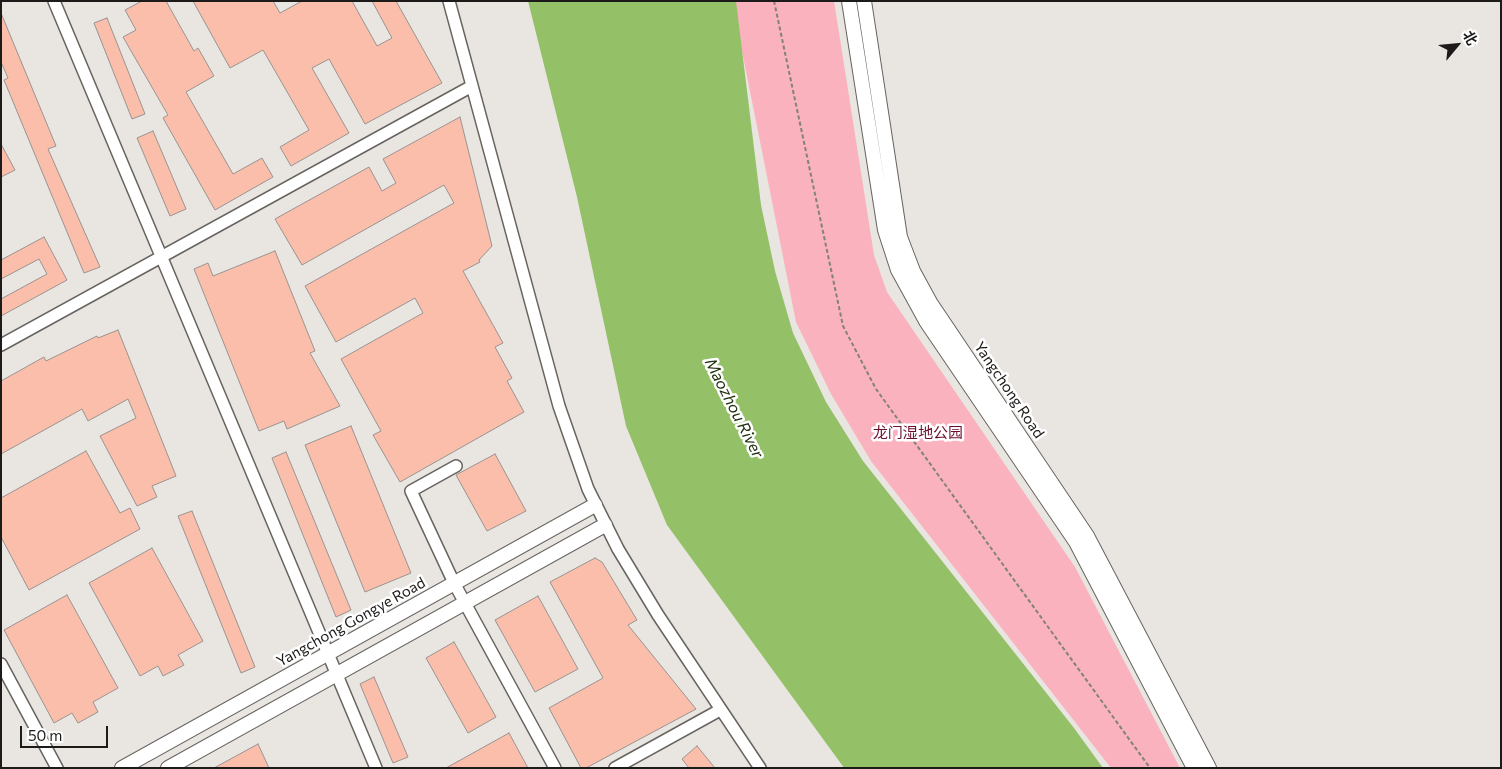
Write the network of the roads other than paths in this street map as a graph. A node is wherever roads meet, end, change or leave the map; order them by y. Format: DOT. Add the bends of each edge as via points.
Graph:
graph roads {
  1 [pos="54,1"];
  2 [pos="449,1"];
  3 [pos="849,1"];
  4 [pos="864,1"];
  5 [pos="472,86"];
  6 [pos="162,258"];
  7 [pos="1,345"];
  8 [pos="456,466"];
  9 [pos="595,505"];
  10 [pos="605,525"];
  11 [pos="454,583"];
  12 [pos="464,603"];
  13 [pos="328,653"];
  14 [pos="1,664"];
  15 [pos="337,674"];
  16 [pos="720,710"];
  17 [pos="57,768"];
  18 [pos="122,768"];
  19 [pos="168,768"];
  20 [pos="376,768"];
  21 [pos="555,768"];
  22 [pos="616,768"];
  23 [pos="760,768"];
  24 [pos="1194,768"];
  25 [pos="1209,768"];
  1 -- 6 [label="street"];
  2 -- 5 [label="street"];
  3 -- 24 [label="street, Yangchong Road" via="885,230 898,270 926,321 1076,542"];
  4 -- 25 [label="street, Yangchong Road" via="900,237 913,271 931,304 1087,536"];
  5 -- 6 [label="street"];
  5 -- 9 [label="street" via="559,406"];
  6 -- 7 [label="street"];
  6 -- 13 [label="street"];
  8 -- 11 [label="street" via="411,491"];
  9 -- 10 [label="street"];
  9 -- 11 [label="street, Yangchong Gongye Road"];
  10 -- 12 [label="street"];
  10 -- 16 [label="street" via="658,615"];
  11 -- 12 [label="street"];
  11 -- 13 [label="street, Yangchong Gongye Road"];
  12 -- 15 [label="street"];
  12 -- 21 [label="street"];
  13 -- 15 [label="street"];
  13 -- 18 [label="street, Yangchong Gongye Road"];
  14 -- 17 [label="street"];
  15 -- 19 [label="street"];
  15 -- 20 [label="street"];
  16 -- 22 [label="street"];
  16 -- 23 [label="street"];
}
